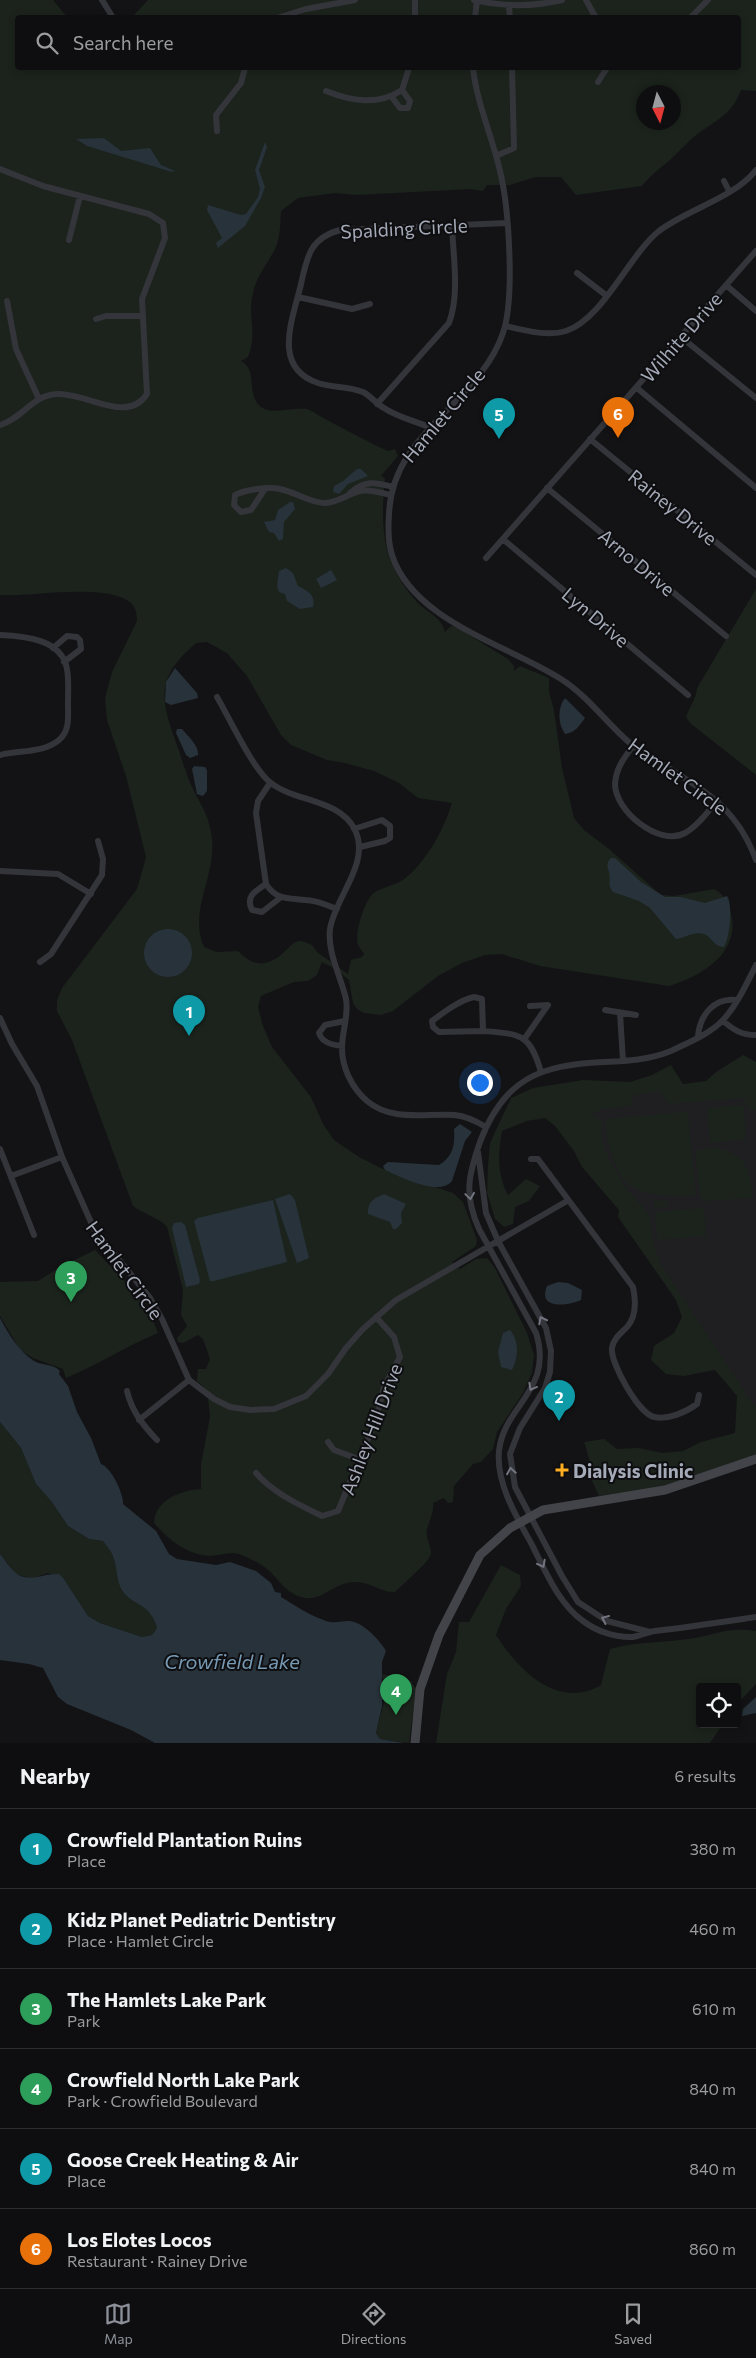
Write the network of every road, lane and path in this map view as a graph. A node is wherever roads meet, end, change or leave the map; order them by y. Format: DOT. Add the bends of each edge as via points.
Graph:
graph roads {
  1 [pos="102,0"];
  2 [pos="354,0"];
  3 [pos="415,0"];
  4 [pos="476,0"];
  5 [pos="562,0"];
  6 [pos="586,0"];
  7 [pos="708,0"];
  8 [pos="509,6"];
  9 [pos="111,15"];
  10 [pos="287,15"];
  11 [pos="415,15"];
  12 [pos="475,15"];
  13 [pos="510,15"];
  14 [pos="594,15"];
  15 [pos="693,15"];
  16 [pos="244,70"];
  17 [pos="408,70"];
  18 [pos="473,70"];
  19 [pos="512,70"];
  20 [pos="606,70"];
  21 [pos="598,82"];
  22 [pos="402,90"];
  23 [pos="326,91"];
  24 [pos="391,96"];
  25 [pos="217,131"];
  26 [pos="496,156"];
  27 [pos="0,169"];
  28 [pos="756,170"];
  29 [pos="724,181"];
  30 [pos="729,191"];
  31 [pos="80,196"];
  32 [pos="507,223"];
  33 [pos="452,226"];
  34 [pos="69,240"];
  35 [pos="756,251"];
  36 [pos="577,273"];
  37 [pos="726,285"];
  38 [pos="607,296"];
  39 [pos="298,297"];
  40 [pos="7,301"];
  41 [pos="370,304"];
  42 [pos="756,311"];
  43 [pos="143,316"];
  44 [pos="96,319"];
  45 [pos="506,326"];
  46 [pos="681,337"];
  47 [pos="637,388"];
  48 [pos="756,398"];
  49 [pos="39,399"];
  50 [pos="377,404"];
  51 [pos="0,425"];
  52 [pos="429,427"];
  53 [pos="590,439"];
  54 [pos="393,487"];
  55 [pos="548,488"];
  56 [pos="756,488"];
  57 [pos="265,490"];
  58 [pos="391,495"];
  59 [pos="348,496"];
  60 [pos="504,540"];
  61 [pos="486,558"];
  62 [pos="756,575"];
  63 [pos="0,636"];
  64 [pos="726,636"];
  65 [pos="53,648"];
  66 [pos="64,662"];
  67 [pos="688,695"];
  68 [pos="217,696"];
  69 [pos="633,746"];
  70 [pos="0,755"];
  71 [pos="270,783"];
  72 [pos="718,800"];
  73 [pos="354,829"];
  74 [pos="98,841"];
  75 [pos="360,847"];
  76 [pos="756,860"];
  77 [pos="0,871"];
  78 [pos="266,884"];
  79 [pos="90,894"];
  80 [pos="280,898"];
  81 [pos="337,909"];
  82 [pos="40,962"];
  83 [pos="756,965"];
  84 [pos="737,1000"];
  85 [pos="530,1006"];
  86 [pos="605,1010"];
  87 [pos="620,1013"];
  88 [pos="636,1015"];
  89 [pos="0,1018"];
  90 [pos="345,1021"];
  91 [pos="723,1021"];
  92 [pos="483,1032"];
  93 [pos="756,1035"];
  94 [pos="698,1036"];
  95 [pos="525,1038"];
  96 [pos="342,1046"];
  97 [pos="623,1061"];
  98 [pos="541,1072"];
  99 [pos="486,1127"];
  100 [pos="0,1149"];
  101 [pos="478,1149"];
  102 [pos="62,1157"];
  103 [pos="531,1159"];
  104 [pos="11,1176"];
  105 [pos="567,1201"];
  106 [pos="34,1235"];
  107 [pos="498,1241"];
  108 [pos="487,1248"];
  109 [pos="376,1317"];
  110 [pos="189,1380"];
  111 [pos="127,1391"];
  112 [pos="699,1395"];
  113 [pos="139,1420"];
  114 [pos="505,1432"];
  115 [pos="516,1437"];
  116 [pos="157,1440"];
  117 [pos="328,1442"];
  118 [pos="756,1459"];
  119 [pos="361,1460"];
  120 [pos="256,1473"];
  121 [pos="531,1515"];
  122 [pos="519,1521"];
  123 [pos="756,1618"];
  124 [pos="651,1632"];
  125 [pos="415,1743"];
  1 -- 9 [label="street"];
  2 -- 10 [label="street"];
  3 -- 11 [label="street"];
  4 -- 8 [label="street"];
  4 -- 12 [label="street"];
  5 -- 8 [label="street" via="541,5"];
  6 -- 14 [label="street"];
  7 -- 15 [label="street"];
  8 -- 13 [label="street"];
  16 -- 25 [label="street" via="241,83 216,115"];
  17 -- 22 [label="street"];
  18 -- 26 [label="street, Hamlet Circle"];
  19 -- 26 [label="street" via="514,148"];
  20 -- 21 [label="street"];
  22 -- 24 [label="street"];
  22 -- 24 [label="street" via="410,101 408,108 400,108"];
  23 -- 24 [label="street" via="342,97 370,100 384,100"];
  26 -- 32 [label="street, Hamlet Circle"];
  27 -- 31 [label="street"];
  28 -- 30 [label="street" via="741,185"];
  29 -- 30 [label="street"];
  30 -- 38 [label="street" via="659,232"];
  31 -- 34 [label="street"];
  31 -- 43 [label="street" via="149,214 162,224 165,238 142,299"];
  32 -- 33 [label="street, Spalding Circle"];
  32 -- 45 [label="street, Hamlet Circle" via="509,301"];
  33 -- 39 [label="street, Spalding Circle" via="340,230 328,234 312,248"];
  33 -- 50 [label="street" via="454,300 449,323"];
  35 -- 37 [label="street, Wilhite Drive"];
  36 -- 38 [label="street"];
  37 -- 42 [label="street"];
  37 -- 46 [label="street, Wilhite Drive"];
  38 -- 45 [label="street" via="580,325 565,332 529,331"];
  39 -- 41 [label="street" via="352,309"];
  39 -- 50 [label="street, Spalding Circle" via="289,340 289,357 297,370 319,383 364,393"];
  40 -- 49 [label="street" via="16,350"];
  43 -- 44 [label="street"];
  43 -- 49 [label="street" via="147,394 138,404 122,408 56,394"];
  45 -- 52 [label="street, Hamlet Circle" via="496,351 478,375"];
  46 -- 47 [label="street, Wilhite Drive"];
  46 -- 48 [label="street"];
  47 -- 53 [label="street, Wilhite Drive"];
  47 -- 56 [label="street"];
  49 -- 51 [label="street" via="11,421"];
  50 -- 52 [label="street, Spalding Circle"];
  52 -- 54 [label="street, Hamlet Circle" via="405,457"];
  53 -- 55 [label="street, Wilhite Drive"];
  53 -- 62 [label="street, Rainey Drive"];
  54 -- 58 [label="street, Hamlet Circle"];
  54 -- 59 [label="street" via="364,483"];
  55 -- 60 [label="street, Wilhite Drive"];
  55 -- 64 [label="street, Arno Drive"];
  57 -- 57 [label="street" via="239,493 235,495 234,505 241,512 251,510"];
  57 -- 59 [label="street" via="280,489 317,502 334,502"];
  58 -- 59 [label="street" via="368,491"];
  58 -- 69 [label="street, Hamlet Circle" via="388,532 392,554 400,573 419,596 441,614 561,679 585,697"];
  60 -- 61 [label="street, Wilhite Drive"];
  60 -- 67 [label="street, Lyn Drive"];
  63 -- 65 [label="street" via="36,638"];
  65 -- 66 [label="street"];
  65 -- 66 [label="street" via="67,636 80,640 81,649"];
  66 -- 70 [label="street" via="67,667 68,724 62,738 46,748"];
  68 -- 71 [label="street" via="249,754"];
  69 -- 72 [label="street, Hamlet Circle"];
  69 -- 72 [label="street" via="619,765 615,786 617,795 622,806 653,832 669,836 685,833"];
  71 -- 73 [label="street" via="336,810"];
  71 -- 78 [label="street" via="258,801 256,813"];
  72 -- 76 [label="street, Hamlet Circle" via="745,834"];
  73 -- 75 [label="street"];
  73 -- 75 [label="street" via="382,820 390,826 390,838 385,842"];
  74 -- 79 [label="street" via="104,868"];
  75 -- 81 [label="street"];
  77 -- 79 [label="street" via="58,874"];
  78 -- 80 [label="street"];
  78 -- 80 [label="street" via="252,894 249,905 252,910 262,912"];
  79 -- 82 [label="street" via="51,954"];
  80 -- 81 [label="street" via="306,900"];
  81 -- 90 [label="street" via="330,929 330,944 342,981"];
  83 -- 84 [label="street"];
  84 -- 91 [label="street"];
  84 -- 94 [label="street" via="716,1004 704,1014"];
  85 -- 95 [label="street" via="548,1005"];
  86 -- 87 [label="street"];
  87 -- 88 [label="street"];
  87 -- 97 [label="street"];
  89 -- 102 [label="street, Hamlet Circle" via="37,1086"];
  90 -- 96 [label="street"];
  90 -- 96 [label="street" via="325,1025 319,1033 329,1044"];
  91 -- 93 [label="street" via="735,1031"];
  91 -- 94 [label="street"];
  92 -- 92 [label="street" via="439,1032 432,1021 474,997 482,999"];
  92 -- 95 [label="street" via="517,1034"];
  94 -- 97 [label="street" via="669,1052"];
  95 -- 98 [label="street" via="535,1051"];
  96 -- 99 [label="street" via="353,1086 382,1110 397,1114 456,1115"];
  97 -- 98 [label="street" via="585,1063"];
  98 -- 99 [label="street" via="504,1097"];
  99 -- 101 [label="street"];
  100 -- 104 [label="street"];
  101 -- 107 [label="street" via="483,1203"];
  101 -- 108 [label="street, one-way" via="471,1165 470,1195 475,1221"];
  102 -- 104 [label="street"];
  102 -- 110 [label="street, Hamlet Circle" via="94,1229 150,1298"];
  103 -- 105 [label="street" via="538,1159"];
  104 -- 106 [label="street"];
  105 -- 107 [label="street, Hamlet Circle"];
  105 -- 112 [label="street" via="633,1287 636,1302 633,1316 617,1336 612,1358 642,1411 653,1417 665,1417 697,1404"];
  107 -- 108 [label="street, Hamlet Circle"];
  115 -- 107 [label="street, one-way" via="545,1388 551,1351 546,1328"];
  108 -- 109 [label="street, Hamlet Circle" via="396,1300"];
  108 -- 114 [label="street, one-way" via="539,1343 540,1364 536,1380"];
  109 -- 110 [label="street, Hamlet Circle" via="346,1348 319,1384 290,1404 274,1409 230,1407 214,1400"];
  109 -- 119 [label="street, Ashley Hill Drive" via="394,1337 400,1356 384,1387"];
  110 -- 113 [label="street"];
  111 -- 113 [label="street"];
  113 -- 116 [label="street"];
  114 -- 115 [label="street"];
  114 -- 122 [label="street" via="499,1451 500,1472"];
  121 -- 115 [label="street, one-way" via="512,1476 510,1454"];
  117 -- 119 [label="street" via="334,1450"];
  118 -- 121 [label="main road" via="665,1490 558,1506"];
  119 -- 120 [label="street, Ashley Hill Drive" via="342,1506 338,1511 322,1516 264,1482"];
  121 -- 122 [label="main road"];
  124 -- 121 [label="street, one-way" via="607,1621 578,1602"];
  122 -- 124 [label="street, one-way" via="560,1596 583,1621 616,1636 634,1637"];
  122 -- 125 [label="main road" via="480,1555 439,1635 420,1689"];
  123 -- 124 [label="street"];
}
